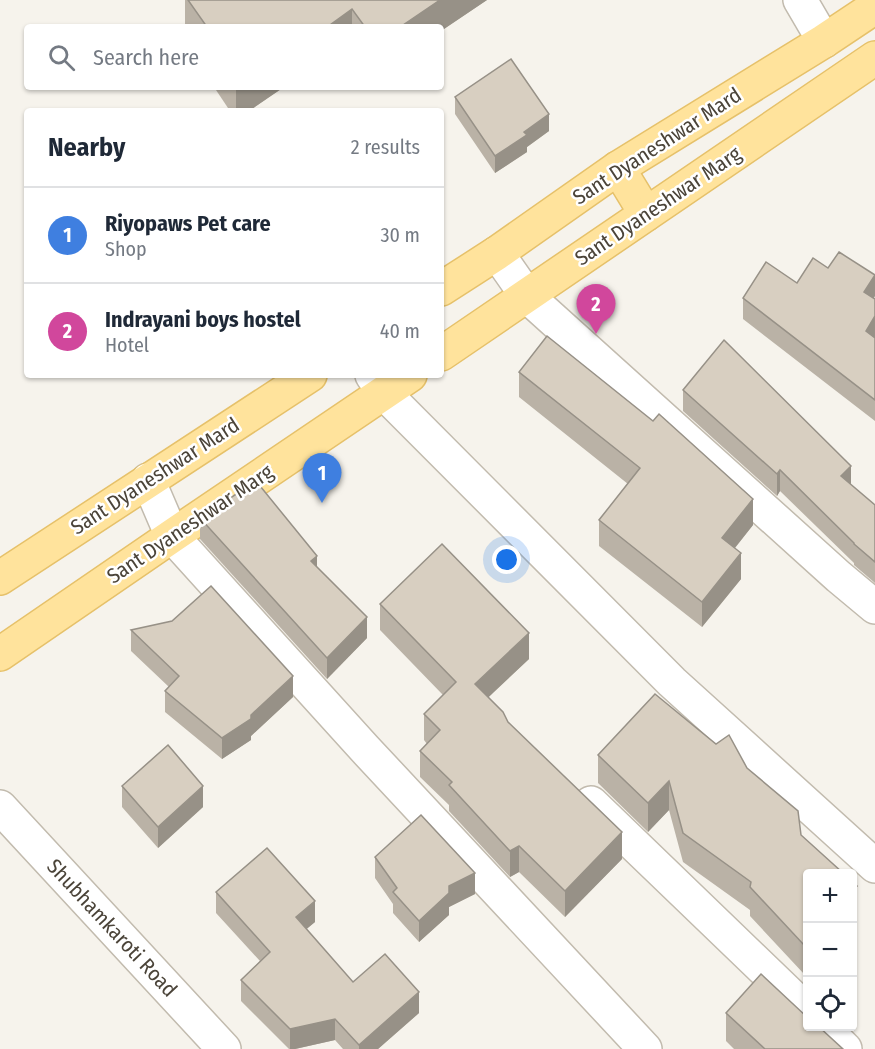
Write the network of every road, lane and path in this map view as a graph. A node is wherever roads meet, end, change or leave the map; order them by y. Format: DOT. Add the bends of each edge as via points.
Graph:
graph roads {
  1 [pos="800,0"];
  2 [pos="875,7"];
  3 [pos="824,41"];
  4 [pos="875,58"];
  5 [pos="618,168"];
  6 [pos="646,214"];
  7 [pos="497,253"];
  8 [pos="444,287"];
  9 [pos="527,296"];
  10 [pos="444,352"];
  11 [pos="305,378"];
  12 [pos="400,378"];
  13 [pos="378,384"];
  14 [pos="147,480"];
  15 [pos="172,536"];
  16 [pos="0,578"];
  17 [pos="875,607"];
  18 [pos="0,654"];
  19 [pos="571,784"];
  20 [pos="0,807"];
  21 [pos="875,867"];
  22 [pos="803,1008"];
  23 [pos="827,1031"];
  24 [pos="224,1049"];
  25 [pos="645,1049"];
  26 [pos="845,1049"];
  1 -- 3 [label="street"];
  2 -- 3 [label="main road, Sant Dyaneshwar Mard"];
  3 -- 5 [label="main road, Sant Dyaneshwar Mard"];
  4 -- 6 [label="main road, Sant Dyaneshwar Marg"];
  5 -- 6 [label="main road"];
  5 -- 7 [label="main road, Sant Dyaneshwar Mard"];
  6 -- 9 [label="main road, Sant Dyaneshwar Marg"];
  7 -- 8 [label="main road, Sant Dyaneshwar Mard"];
  7 -- 9 [label="street"];
  9 -- 10 [label="main road, Sant Dyaneshwar Marg"];
  9 -- 17 [label="street"];
  11 -- 14 [label="main road, Sant Dyaneshwar Mard"];
  12 -- 13 [label="main road, Sant Dyaneshwar Marg"];
  13 -- 15 [label="main road, Sant Dyaneshwar Marg"];
  13 -- 21 [label="street" via="672,682"];
  14 -- 15 [label="street"];
  14 -- 16 [label="main road, Sant Dyaneshwar Mard"];
  15 -- 18 [label="main road, Sant Dyaneshwar Marg"];
  15 -- 25 [label="street"];
  19 -- 22 [label="street"];
  20 -- 24 [label="street, Shubhamkaroti Road"];
  23 -- 26 [label="street"];
}
